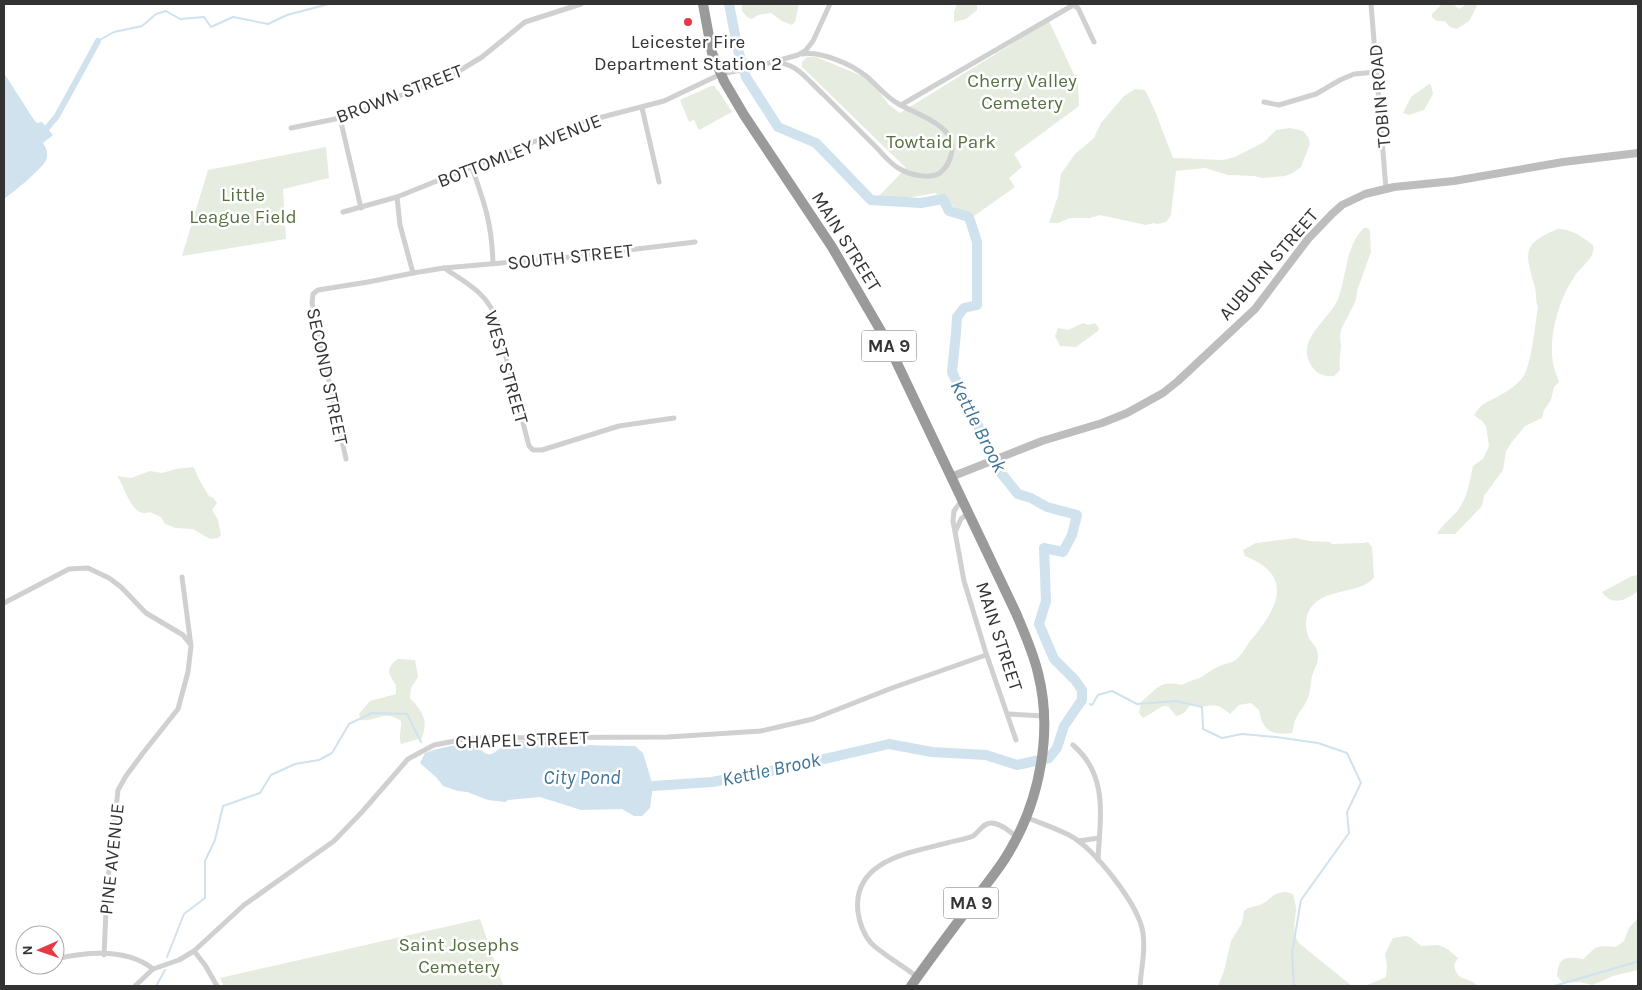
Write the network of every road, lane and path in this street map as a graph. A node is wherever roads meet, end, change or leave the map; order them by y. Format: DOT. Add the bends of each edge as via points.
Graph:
graph roads {
  1 [pos="581,4"];
  2 [pos="703,4"];
  3 [pos="830,4"];
  4 [pos="1074,4"];
  5 [pos="1371,4"];
  6 [pos="1094,42"];
  7 [pos="799,54"];
  8 [pos="776,62"];
  9 [pos="1377,72"];
  10 [pos="721,74"];
  11 [pos="1264,102"];
  12 [pos="901,105"];
  13 [pos="642,108"];
  14 [pos="340,118"];
  15 [pos="291,128"];
  16 [pos="1638,153"];
  17 [pos="472,168"];
  18 [pos="659,182"];
  19 [pos="1386,189"];
  20 [pos="397,197"];
  21 [pos="361,208"];
  22 [pos="343,212"];
  23 [pos="695,242"];
  24 [pos="493,264"];
  25 [pos="444,268"];
  26 [pos="413,273"];
  27 [pos="674,418"];
  28 [pos="346,459"];
  29 [pos="951,477"];
  30 [pos="962,500"];
  31 [pos="968,513"];
  32 [pos="956,532"];
  33 [pos="182,577"];
  34 [pos="4,603"];
  35 [pos="191,646"];
  36 [pos="986,655"];
  37 [pos="1008,714"];
  38 [pos="1044,716"];
  39 [pos="1016,740"];
  40 [pos="1073,745"];
  41 [pos="1026,817"];
  42 [pos="1018,837"];
  43 [pos="1099,838"];
  44 [pos="1078,842"];
  45 [pos="1098,860"];
  46 [pos="194,950"];
  47 [pos="104,954"];
  48 [pos="65,958"];
  49 [pos="153,969"];
  50 [pos="917,977"];
  51 [pos="135,986"];
  52 [pos="217,986"];
  53 [pos="911,986"];
  54 [pos="1140,986"];
  1 -- 14 [label="street, BROWN STREET" via="525,22 461,71"];
  2 -- 10 [label="highway, MAIN STREET / MA 9" via="711,48"];
  3 -- 7 [label="street" via="813,41"];
  4 -- 6 [label="street"];
  4 -- 12 [label="street"];
  5 -- 9 [label="street, TOBIN ROAD"];
  7 -- 8 [label="street, BOTTOMLEY AVENUE"];
  7 -- 12 [label="street" via="821,54 855,68"];
  8 -- 10 [label="street, BOTTOMLEY AVENUE"];
  8 -- 12 [label="street" via="797,70 896,166 911,173 938,175 951,154 950,137 942,128"];
  9 -- 11 [label="street" via="1354,74 1316,94 1279,105"];
  9 -- 19 [label="street, TOBIN ROAD"];
  10 -- 13 [label="street, BOTTOMLEY AVENUE" via="667,100"];
  10 -- 29 [label="highway, MAIN STREET / MA 9" via="744,115 847,272 885,338"];
  13 -- 17 [label="street, BOTTOMLEY AVENUE" via="583,122"];
  13 -- 18 [label="street"];
  14 -- 15 [label="street, BROWN STREET"];
  14 -- 21 [label="street"];
  16 -- 19 [label="street, AUBURN STREET"];
  17 -- 20 [label="street, BOTTOMLEY AVENUE"];
  17 -- 24 [label="street" via="488,215"];
  19 -- 29 [label="street, AUBURN STREET" via="1342,205 1308,240 1255,309 1162,393 1102,423 1042,441"];
  20 -- 21 [label="street, BOTTOMLEY AVENUE"];
  20 -- 26 [label="street" via="400,225"];
  21 -- 22 [label="street, BOTTOMLEY AVENUE"];
  23 -- 24 [label="street, SOUTH STREET"];
  24 -- 25 [label="street, SOUTH STREET"];
  25 -- 26 [label="street"];
  25 -- 27 [label="street, WEST STREET" via="485,297 490,305 532,450 552,448 619,426"];
  26 -- 28 [label="street, SECOND STREET" via="318,290 313,294 312,303"];
  29 -- 30 [label="highway, MAIN STREET / MA 9"];
  30 -- 31 [label="highway, MAIN STREET / MA 9"];
  30 -- 32 [label="street, MAIN STREET" via="954,511"];
  31 -- 32 [label="street" via="958,524"];
  31 -- 38 [label="highway, MAIN STREET / MA 9" via="1030,647 1040,681"];
  32 -- 36 [label="street, MAIN STREET" via="964,581"];
  33 -- 35 [label="street, PINE AVENUE"];
  34 -- 35 [label="street" via="69,568 88,568 109,578 146,613 187,638"];
  35 -- 47 [label="street, PINE AVENUE" via="178,708 118,790 106,896"];
  36 -- 37 [label="street, MAIN STREET"];
  36 -- 46 [label="street, CHAPEL STREET" via="813,719 761,731 668,738 476,738 434,744 408,759 334,841 244,905"];
  37 -- 38 [label="street, MAIN STREET"];
  37 -- 39 [label="street"];
  38 -- 41 [label="highway, MAIN STREET / MA 9" via="1036,789"];
  40 -- 43 [label="street" via="1086,757 1096,780 1100,803"];
  41 -- 42 [label="highway, MAIN STREET / MA 9"];
  41 -- 44 [label="street"];
  42 -- 50 [label="highway, MAIN STREET / MA 9"];
  42 -- 50 [label="street" via="990,823 971,836 888,860 865,880 857,906 863,929 871,943"];
  43 -- 44 [label="street"];
  43 -- 45 [label="street"];
  44 -- 45 [label="street"];
  45 -- 54 [label="street" via="1131,902 1141,922 1144,945"];
  46 -- 49 [label="street, CHAPEL STREET" via="179,960"];
  46 -- 52 [label="street"];
  47 -- 48 [label="street"];
  47 -- 49 [label="street" via="129,957"];
  49 -- 51 [label="street, CHAPEL STREET"];
  50 -- 53 [label="highway, MAIN STREET / MA 9"];
}
